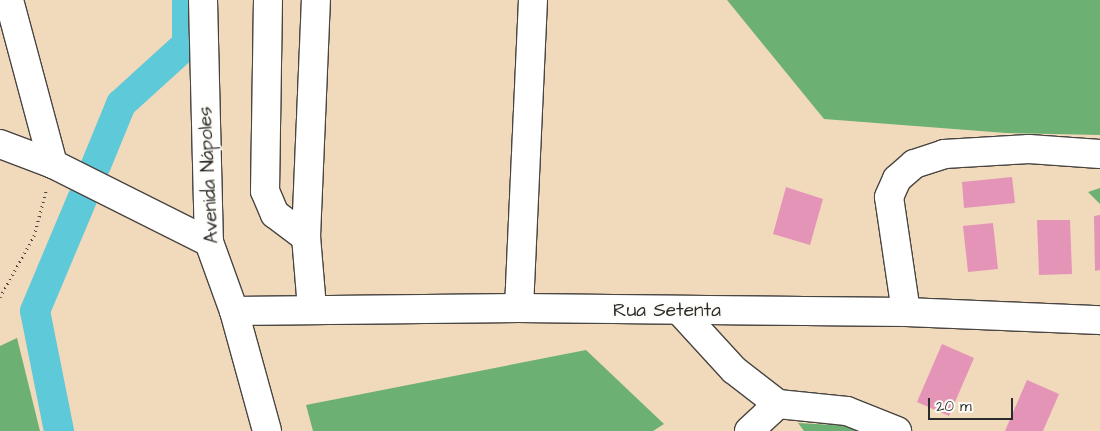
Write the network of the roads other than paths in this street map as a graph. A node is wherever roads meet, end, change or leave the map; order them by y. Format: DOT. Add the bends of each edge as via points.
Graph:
graph roads {
  1 [pos="9,0"];
  2 [pos="203,0"];
  3 [pos="268,0"];
  4 [pos="316,0"];
  5 [pos="533,0"];
  6 [pos="0,144"];
  7 [pos="1100,154"];
  8 [pos="53,164"];
  9 [pos="306,237"];
  10 [pos="209,242"];
  11 [pos="312,308"];
  12 [pos="519,308"];
  13 [pos="679,310"];
  14 [pos="234,311"];
  15 [pos="906,312"];
  16 [pos="1100,320"];
  17 [pos="778,404"];
  18 [pos="266,431"];
  19 [pos="749,431"];
  20 [pos="897,431"];
  1 -- 8 [label="street"];
  2 -- 10 [label="street, Avenida Nápoles"];
  3 -- 9 [label="street" via="265,191 274,214"];
  4 -- 9 [label="street"];
  5 -- 12 [label="street"];
  6 -- 8 [label="street"];
  7 -- 15 [label="street" via="1029,149 944,154 914,164 897,179 889,197"];
  8 -- 10 [label="street"];
  9 -- 11 [label="street"];
  10 -- 14 [label="street, Avenida Nápoles"];
  11 -- 12 [label="street, Rua Setenta"];
  11 -- 14 [label="street, Rua Setenta"];
  12 -- 13 [label="street, Rua Setenta"];
  13 -- 15 [label="street, Rua Setenta"];
  13 -- 17 [label="street" via="734,370"];
  14 -- 18 [label="street, Avenida Nápoles"];
  15 -- 16 [label="street, Rua Setenta"];
  17 -- 19 [label="street"];
  17 -- 20 [label="street" via="847,412"];
}
